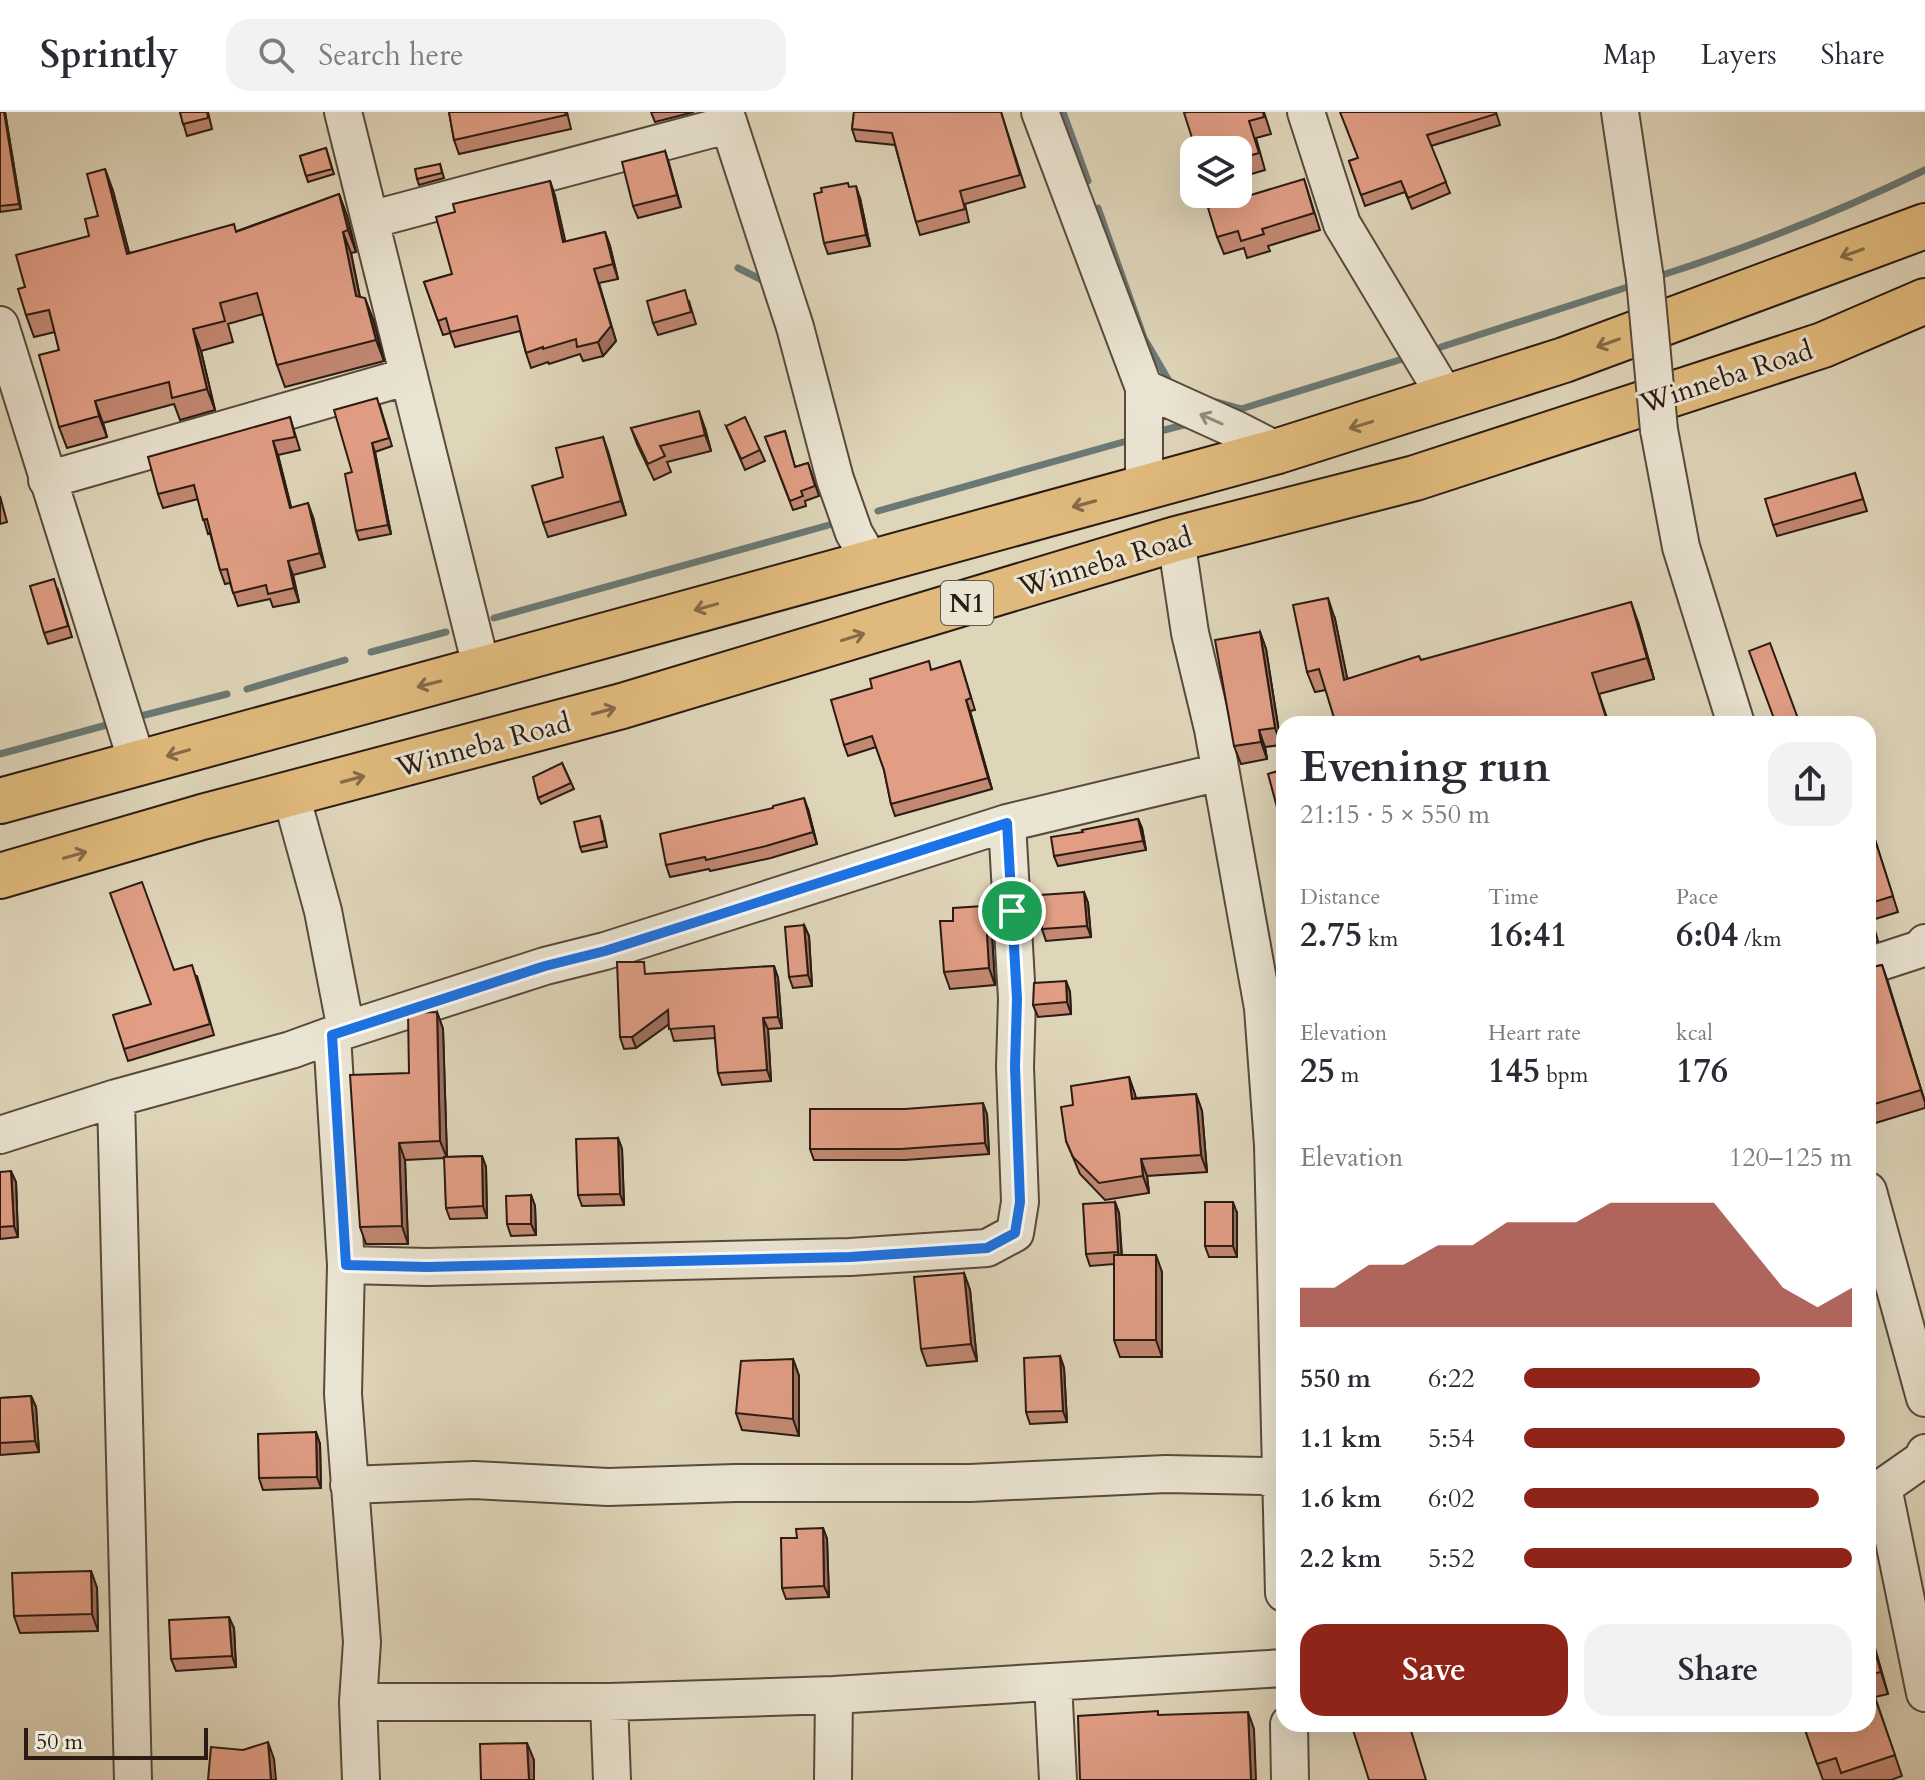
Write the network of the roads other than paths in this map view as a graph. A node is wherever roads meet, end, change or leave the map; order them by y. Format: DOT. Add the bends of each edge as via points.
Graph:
graph roads {
  1 [pos="343,112"];
  2 [pos="1040,112"];
  3 [pos="1306,112"];
  4 [pos="1620,112"];
  5 [pos="726,119"];
  6 [pos="370,220"];
  7 [pos="1925,226"];
  8 [pos="1925,301"];
  9 [pos="0,325"];
  10 [pos="409,376"];
  11 [pos="1144,388"];
  12 [pos="1447,399"];
  13 [pos="1278,451"];
  14 [pos="47,480"];
  15 [pos="1144,488"];
  16 [pos="1176,539"];
  17 [pos="871,562"];
  18 [pos="482,670"];
  19 [pos="1734,716"];
  20 [pos="138,765"];
  21 [pos="1220,772"];
  22 [pos="291,795"];
  23 [pos="0,801"];
  24 [pos="1007,823"];
  25 [pos="0,876"];
  26 [pos="1925,943"];
  27 [pos="1876,963"];
  28 [pos="339,1033"];
  29 [pos="116,1098"];
  30 [pos="1276,1125"];
  31 [pos="0,1135"];
  32 [pos="1876,1220"];
  33 [pos="346,1265"];
  34 [pos="1925,1398"];
  35 [pos="1925,1453"];
  36 [pos="1276,1481"];
  37 [pos="349,1485"];
  38 [pos="1876,1489"];
  39 [pos="1276,1669"];
  40 [pos="1053,1683"];
  41 [pos="1925,1693"];
  42 [pos="834,1695"];
  43 [pos="358,1702"];
  44 [pos="609,1702"];
  45 [pos="1289,1732"];
  46 [pos="133,1780"];
  47 [pos="361,1780"];
  48 [pos="612,1780"];
  49 [pos="833,1780"];
  50 [pos="1058,1780"];
  51 [pos="1290,1780"];
  1 -- 6 [label="street"];
  2 -- 11 [label="street"];
  3 -- 12 [label="street" via="1342,224"];
  4 -- 19 [label="street, bridge" via="1645,279 1659,430 1681,547"];
  5 -- 6 [label="street"];
  5 -- 17 [label="street" via="795,327 835,479 854,533"];
  6 -- 10 [label="street"];
  7 -- 12 [label="highway, Winneba Road / N1, one-way"];
  8 -- 16 [label="highway, Winneba Road / N1" via="1823,345 1415,478"];
  9 -- 14 [label="street"];
  10 -- 14 [label="street"];
  10 -- 18 [label="street"];
  13 -- 11 [label="street, one-way"];
  11 -- 15 [label="street"];
  12 -- 13 [label="highway, Winneba Road / N1, one-way"];
  13 -- 15 [label="highway, Winneba Road / N1"];
  14 -- 20 [label="street"];
  15 -- 17 [label="highway, Winneba Road / N1, one-way"];
  16 -- 21 [label="street"];
  22 -- 16 [label="highway, Winneba Road / N1, one-way" via="622,706"];
  17 -- 18 [label="highway, Winneba Road / N1, one-way"];
  18 -- 20 [label="highway, Winneba Road / N1, one-way"];
  20 -- 23 [label="highway, Winneba Road / N1"];
  21 -- 24 [label="street"];
  21 -- 30 [label="street" via="1263,1008"];
  25 -- 22 [label="highway, Winneba Road / N1, one-way"];
  22 -- 28 [label="street" via="326,923"];
  24 -- 28 [label="street"];
  24 -- 33 [label="street" via="1017,999 1020,1202 1015,1233 987,1248 850,1257"];
  26 -- 27 [label="street"];
  28 -- 29 [label="street"];
  28 -- 33 [label="street"];
  29 -- 31 [label="street"];
  29 -- 46 [label="street"];
  32 -- 34 [label="street"];
  33 -- 37 [label="street" via="343,1394"];
  35 -- 38 [label="street"];
  36 -- 37 [label="street" via="1166,1474 970,1483 608,1487 474,1480"];
  37 -- 43 [label="street" via="362,1642"];
  38 -- 41 [label="street"];
  39 -- 40 [label="street"];
  40 -- 42 [label="street"];
  40 -- 50 [label="street"];
  42 -- 44 [label="street"];
  42 -- 49 [label="street"];
  43 -- 44 [label="street"];
  43 -- 47 [label="street"];
  44 -- 48 [label="street"];
  45 -- 51 [label="street"];
}
